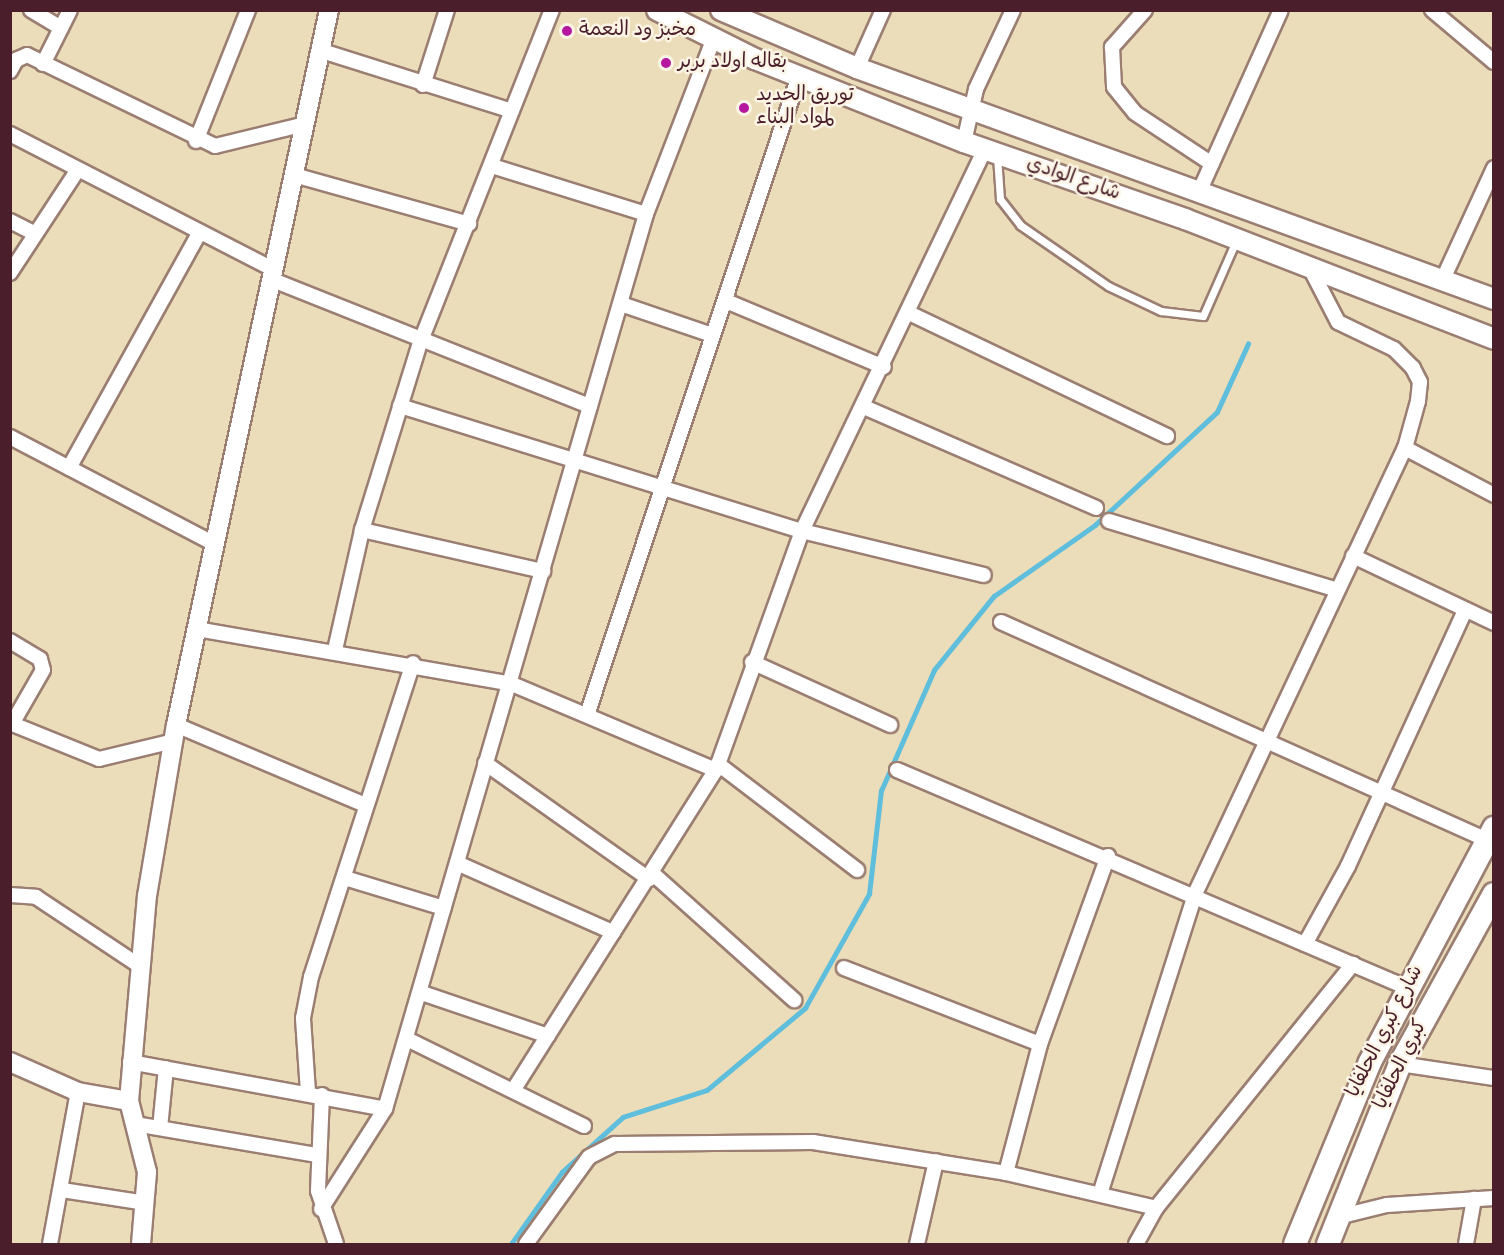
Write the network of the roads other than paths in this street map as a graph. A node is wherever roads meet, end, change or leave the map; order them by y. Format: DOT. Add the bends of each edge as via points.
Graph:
graph roads {
  1 [pos="31,10"];
  2 [pos="70,10"];
  3 [pos="248,10"];
  4 [pos="329,10"];
  5 [pos="447,10"];
  6 [pos="552,10"];
  7 [pos="657,10"];
  8 [pos="721,10"];
  9 [pos="883,10"];
  10 [pos="1013,10"];
  11 [pos="1145,10"];
  12 [pos="1281,10"];
  13 [pos="1432,10"];
  14 [pos="742,15"];
  15 [pos="62,28"];
  16 [pos="714,38"];
  17 [pos="322,51"];
  18 [pos="1494,62"];
  19 [pos="43,64"];
  20 [pos="857,68"];
  21 [pos="10,71"];
  22 [pos="799,76"];
  23 [pos="423,85"];
  24 [pos="512,111"];
  25 [pos="972,111"];
  26 [pos="305,124"];
  27 [pos="10,134"];
  28 [pos="196,141"];
  29 [pos="964,142"];
  30 [pos="1070,142"];
  31 [pos="991,151"];
  32 [pos="1212,164"];
  33 [pos="492,166"];
  34 [pos="1494,168"];
  35 [pos="77,171"];
  36 [pos="1059,174"];
  37 [pos="294,175"];
  38 [pos="1200,190"];
  39 [pos="646,214"];
  40 [pos="10,221"];
  41 [pos="469,224"];
  42 [pos="32,232"];
  43 [pos="200,232"];
  44 [pos="1236,239"];
  45 [pos="1311,270"];
  46 [pos="10,273"];
  47 [pos="274,275"];
  48 [pos="1443,279"];
  49 [pos="1494,299"];
  50 [pos="726,301"];
  51 [pos="621,304"];
  52 [pos="909,313"];
  53 [pos="712,335"];
  54 [pos="1494,339"];
  55 [pos="420,342"];
  56 [pos="884,367"];
  57 [pos="400,406"];
  58 [pos="590,406"];
  59 [pos="864,407"];
  60 [pos="1167,436"];
  61 [pos="10,437"];
  62 [pos="1405,448"];
  63 [pos="572,457"];
  64 [pos="69,468"];
  65 [pos="662,485"];
  66 [pos="1494,495"];
  67 [pos="1096,508"];
  68 [pos="1109,521"];
  69 [pos="362,530"];
  70 [pos="802,531"];
  71 [pos="214,543"];
  72 [pos="1353,556"];
  73 [pos="543,571"];
  74 [pos="984,575"];
  75 [pos="1337,590"];
  76 [pos="1465,610"];
  77 [pos="1001,622"];
  78 [pos="1494,623"];
  79 [pos="197,629"];
  80 [pos="10,641"];
  81 [pos="335,650"];
  82 [pos="752,662"];
  83 [pos="413,663"];
  84 [pos="512,684"];
  85 [pos="588,712"];
  86 [pos="11,724"];
  87 [pos="890,725"];
  88 [pos="175,733"];
  89 [pos="1269,742"];
  90 [pos="485,764"];
  91 [pos="717,767"];
  92 [pos="897,770"];
  93 [pos="1382,790"];
  94 [pos="363,804"];
  95 [pos="1490,834"];
  96 [pos="1108,856"];
  97 [pos="457,862"];
  98 [pos="857,870"];
  99 [pos="650,876"];
  100 [pos="345,878"];
  101 [pos="1195,894"];
  102 [pos="1494,894"];
  103 [pos="10,895"];
  104 [pos="444,908"];
  105 [pos="613,932"];
  106 [pos="1305,944"];
  107 [pos="137,964"];
  108 [pos="1353,964"];
  109 [pos="844,968"];
  110 [pos="1408,988"];
  111 [pos="422,993"];
  112 [pos="794,1000"];
  113 [pos="548,1036"];
  114 [pos="409,1040"];
  115 [pos="1040,1044"];
  116 [pos="10,1062"];
  117 [pos="130,1062"];
  118 [pos="1370,1062"];
  119 [pos="166,1068"];
  120 [pos="1398,1070"];
  121 [pos="1494,1078"];
  122 [pos="514,1089"];
  123 [pos="78,1092"];
  124 [pos="315,1093"];
  125 [pos="129,1101"];
  126 [pos="385,1109"];
  127 [pos="1344,1118"];
  128 [pos="135,1124"];
  129 [pos="584,1126"];
  130 [pos="160,1128"];
  131 [pos="1370,1132"];
  132 [pos="316,1155"];
  133 [pos="936,1161"];
  134 [pos="1006,1173"];
  135 [pos="62,1190"];
  136 [pos="1100,1194"];
  137 [pos="1494,1198"];
  138 [pos="1474,1200"];
  139 [pos="146,1203"];
  140 [pos="1156,1208"];
  141 [pos="321,1209"];
  142 [pos="1338,1216"];
  143 [pos="1295,1244"];
  144 [pos="50,1245"];
  145 [pos="141,1245"];
  146 [pos="336,1245"];
  147 [pos="526,1245"];
  148 [pos="917,1245"];
  149 [pos="1136,1245"];
  150 [pos="1328,1245"];
  151 [pos="1466,1245"];
  1 -- 15 [label="street"];
  2 -- 15 [label="street"];
  3 -- 28 [label="street"];
  4 -- 17 [label="street"];
  5 -- 23 [label="street"];
  6 -- 24 [label="street"];
  7 -- 16 [label="main road, شارع الوادي"];
  8 -- 14 [label="main road, شارع الوادي"];
  9 -- 20 [label="street"];
  10 -- 25 [label="street" via="976,89"];
  11 -- 32 [label="street" via="1112,47 1114,87 1134,113"];
  12 -- 32 [label="street"];
  13 -- 18 [label="street"];
  14 -- 20 [label="main road, شارع الوادي"];
  15 -- 19 [label="street"];
  16 -- 22 [label="main road, شارع الوادي"];
  16 -- 39 [label="street"];
  17 -- 23 [label="street"];
  17 -- 26 [label="street"];
  19 -- 21 [label="street" via="21,55"];
  19 -- 28 [label="street"];
  20 -- 25 [label="main road, شارع الوادي"];
  22 -- 29 [label="main road, شارع الوادي"];
  22 -- 50 [label="street"];
  23 -- 24 [label="street"];
  24 -- 33 [label="street"];
  25 -- 29 [label="street"];
  25 -- 30 [label="main road, شارع الوادي"];
  26 -- 28 [label="street" via="247,143 215,146"];
  26 -- 37 [label="street"];
  27 -- 35 [label="street"];
  29 -- 31 [label="main road, شارع الوادي"];
  30 -- 36 [label="main road"];
  30 -- 38 [label="main road, شارع الوادي"];
  31 -- 36 [label="main road, شارع الوادي"];
  31 -- 44 [label="lane" via="1000,199 1020,225 1108,286 1161,311 1203,316"];
  31 -- 52 [label="street"];
  32 -- 38 [label="street"];
  33 -- 39 [label="street"];
  33 -- 41 [label="street"];
  34 -- 48 [label="street"];
  35 -- 42 [label="street"];
  35 -- 43 [label="street"];
  36 -- 44 [label="main road, شارع الوادي"];
  37 -- 41 [label="street"];
  37 -- 47 [label="street"];
  38 -- 48 [label="main road, شارع الوادي"];
  39 -- 51 [label="street"];
  40 -- 42 [label="street"];
  41 -- 55 [label="street"];
  42 -- 46 [label="street"];
  43 -- 47 [label="street"];
  43 -- 64 [label="street"];
  44 -- 45 [label="main road, شارع الوادي"];
  45 -- 54 [label="main road, شارع الوادي"];
  45 -- 62 [label="street" via="1338,322 1394,349 1413,368 1420,382"];
  47 -- 55 [label="street"];
  47 -- 71 [label="street"];
  48 -- 49 [label="main road, شارع الوادي"];
  50 -- 53 [label="street"];
  50 -- 56 [label="street"];
  51 -- 53 [label="street"];
  51 -- 58 [label="street"];
  52 -- 56 [label="street"];
  52 -- 60 [label="street"];
  53 -- 65 [label="street"];
  55 -- 57 [label="street"];
  55 -- 58 [label="street"];
  56 -- 59 [label="street"];
  57 -- 63 [label="street"];
  57 -- 69 [label="street"];
  58 -- 63 [label="street"];
  59 -- 67 [label="street"];
  59 -- 70 [label="street"];
  61 -- 64 [label="street"];
  62 -- 66 [label="street"];
  62 -- 72 [label="street"];
  63 -- 65 [label="street"];
  63 -- 73 [label="street"];
  64 -- 71 [label="street"];
  65 -- 70 [label="street"];
  65 -- 85 [label="street"];
  68 -- 75 [label="street"];
  69 -- 73 [label="street"];
  69 -- 81 [label="street"];
  70 -- 74 [label="street"];
  70 -- 82 [label="street"];
  71 -- 79 [label="street"];
  72 -- 75 [label="street"];
  72 -- 76 [label="street"];
  73 -- 84 [label="street"];
  75 -- 89 [label="street"];
  76 -- 78 [label="street"];
  76 -- 93 [label="street"];
  77 -- 89 [label="street"];
  79 -- 81 [label="street"];
  79 -- 88 [label="street"];
  80 -- 86 [label="street" via="40,659 43,670"];
  81 -- 83 [label="street"];
  82 -- 87 [label="street"];
  82 -- 91 [label="street"];
  83 -- 84 [label="street"];
  83 -- 94 [label="street"];
  84 -- 85 [label="street"];
  84 -- 90 [label="street"];
  85 -- 91 [label="street"];
  86 -- 88 [label="street" via="99,759"];
  88 -- 94 [label="street"];
  88 -- 107 [label="street"];
  89 -- 93 [label="street"];
  89 -- 101 [label="street"];
  90 -- 97 [label="street"];
  90 -- 99 [label="street"];
  91 -- 98 [label="street"];
  91 -- 99 [label="street"];
  92 -- 96 [label="street"];
  93 -- 95 [label="street"];
  93 -- 106 [label="street"];
  94 -- 100 [label="street"];
  95 -- 110 [label="main road, شارع كبري الحلفايا"];
  96 -- 101 [label="street"];
  96 -- 115 [label="street"];
  97 -- 104 [label="street"];
  97 -- 105 [label="street"];
  99 -- 105 [label="street"];
  99 -- 112 [label="street"];
  100 -- 104 [label="street"];
  100 -- 124 [label="street" via="303,1018"];
  101 -- 106 [label="street"];
  101 -- 136 [label="street"];
  102 -- 120 [label="main road, كبري الحلفايا"];
  103 -- 107 [label="street" via="36,897"];
  104 -- 111 [label="street"];
  105 -- 113 [label="street"];
  106 -- 108 [label="street"];
  107 -- 117 [label="street"];
  108 -- 110 [label="street"];
  108 -- 140 [label="street"];
  109 -- 115 [label="street"];
  110 -- 118 [label="main road, شارع كبري الحلفايا"];
  111 -- 113 [label="street"];
  111 -- 114 [label="street"];
  113 -- 122 [label="street"];
  114 -- 122 [label="street"];
  114 -- 126 [label="street"];
  115 -- 134 [label="street"];
  116 -- 123 [label="street"];
  117 -- 119 [label="street"];
  117 -- 125 [label="street"];
  118 -- 120 [label="main road"];
  118 -- 127 [label="main road, شارع كبري الحلفايا"];
  119 -- 124 [label="street"];
  119 -- 130 [label="street"];
  120 -- 121 [label="street"];
  120 -- 131 [label="main road, كبري الحلفايا"];
  122 -- 129 [label="street"];
  123 -- 125 [label="street"];
  123 -- 135 [label="street"];
  124 -- 126 [label="street"];
  124 -- 132 [label="street"];
  125 -- 128 [label="street"];
  126 -- 141 [label="street"];
  127 -- 131 [label="main road"];
  127 -- 143 [label="main road, شارع كبري الحلفايا"];
  128 -- 130 [label="street"];
  128 -- 139 [label="street" via="147,1172"];
  130 -- 132 [label="street"];
  131 -- 142 [label="main road, كبري الحلفايا"];
  132 -- 141 [label="street"];
  133 -- 134 [label="street"];
  133 -- 147 [label="street" via="813,1142 615,1144 589,1157"];
  133 -- 148 [label="street"];
  134 -- 136 [label="street"];
  135 -- 139 [label="street"];
  135 -- 144 [label="street"];
  136 -- 140 [label="street"];
  137 -- 138 [label="street"];
  138 -- 142 [label="street" via="1387,1205"];
  138 -- 151 [label="street"];
  139 -- 145 [label="street"];
  140 -- 149 [label="street"];
  141 -- 146 [label="street"];
  142 -- 150 [label="main road, كبري الحلفايا"];
}
